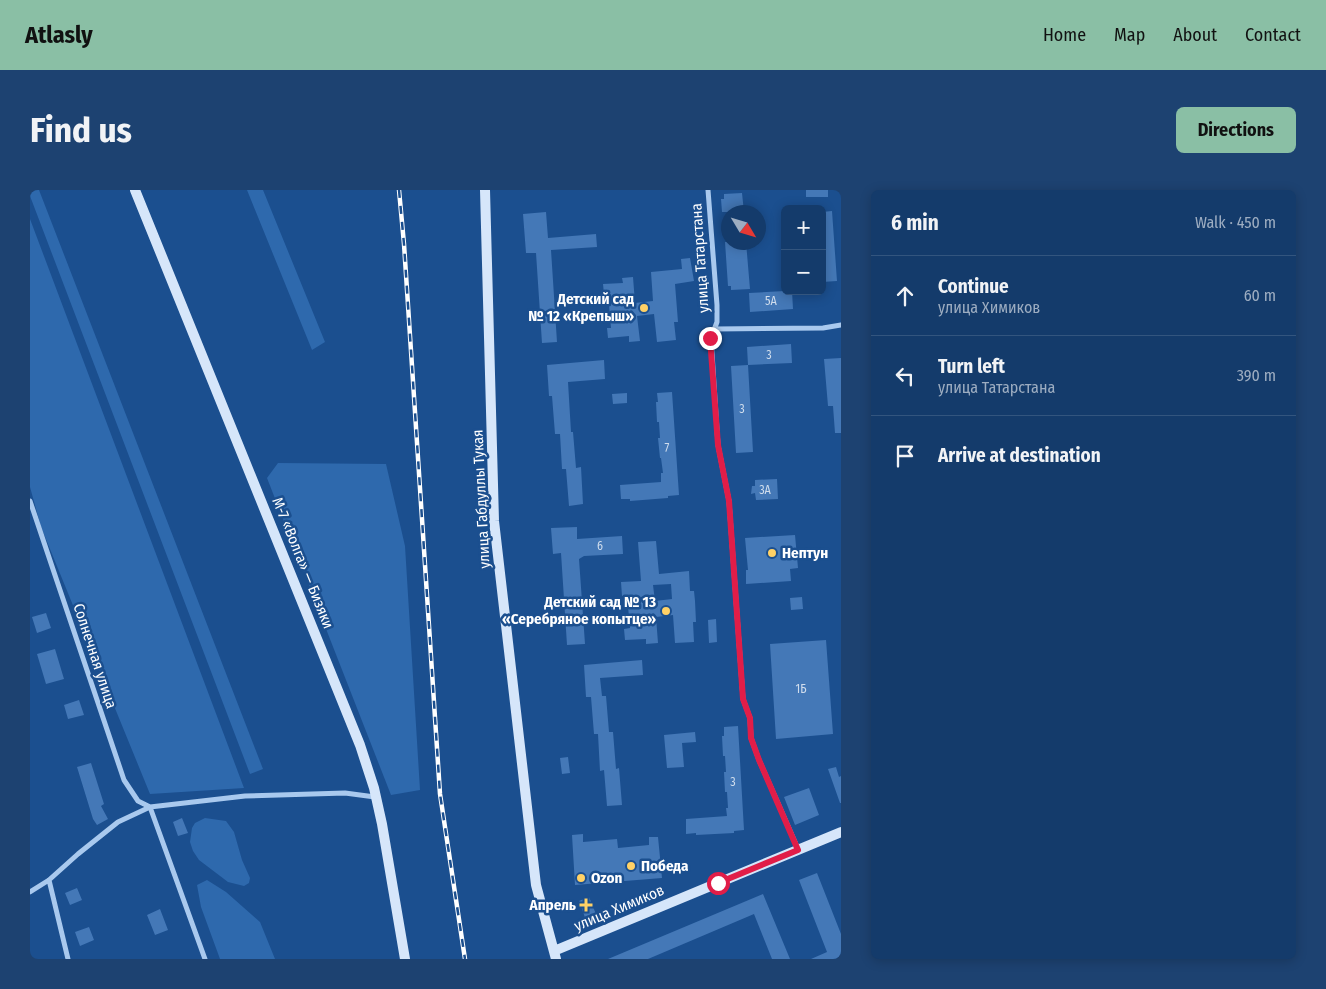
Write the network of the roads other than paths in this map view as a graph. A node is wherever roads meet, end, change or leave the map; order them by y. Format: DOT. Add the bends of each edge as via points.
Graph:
graph roads {
  1 [pos="135,190"];
  2 [pos="485,190"];
  3 [pos="708,190"];
  4 [pos="841,325"];
  5 [pos="715,329"];
  6 [pos="30,501"];
  7 [pos="376,798"];
  8 [pos="150,808"];
  9 [pos="841,832"];
  10 [pos="798,850"];
  11 [pos="50,880"];
  12 [pos="30,892"];
  13 [pos="555,955"];
  14 [pos="68,959"];
  15 [pos="205,959"];
  16 [pos="405,959"];
  1 -- 7 [label="street, М-7 «Волга» — Бизяки" via="360,745"];
  2 -- 13 [label="street, улица Габдуллы Тукая" via="494,521 536,885"];
  3 -- 5 [label="street, улица Татарстана" via="717,305"];
  4 -- 5 [label="street"];
  5 -- 10 [label="street, улица Татарстана" via="710,338 718,445 729,501 743,699 759,760"];
  6 -- 8 [label="street, Солнечная улица" via="124,780 138,801"];
  7 -- 8 [label="street" via="345,792 245,796"];
  7 -- 16 [label="street, М-7 «Волга» — Бизяки"];
  8 -- 11 [label="street" via="118,822"];
  8 -- 15 [label="street"];
  9 -- 10 [label="street, улица Химиков"];
  10 -- 13 [label="street, улица Химиков"];
  11 -- 12 [label="street"];
  11 -- 14 [label="street"];
}
